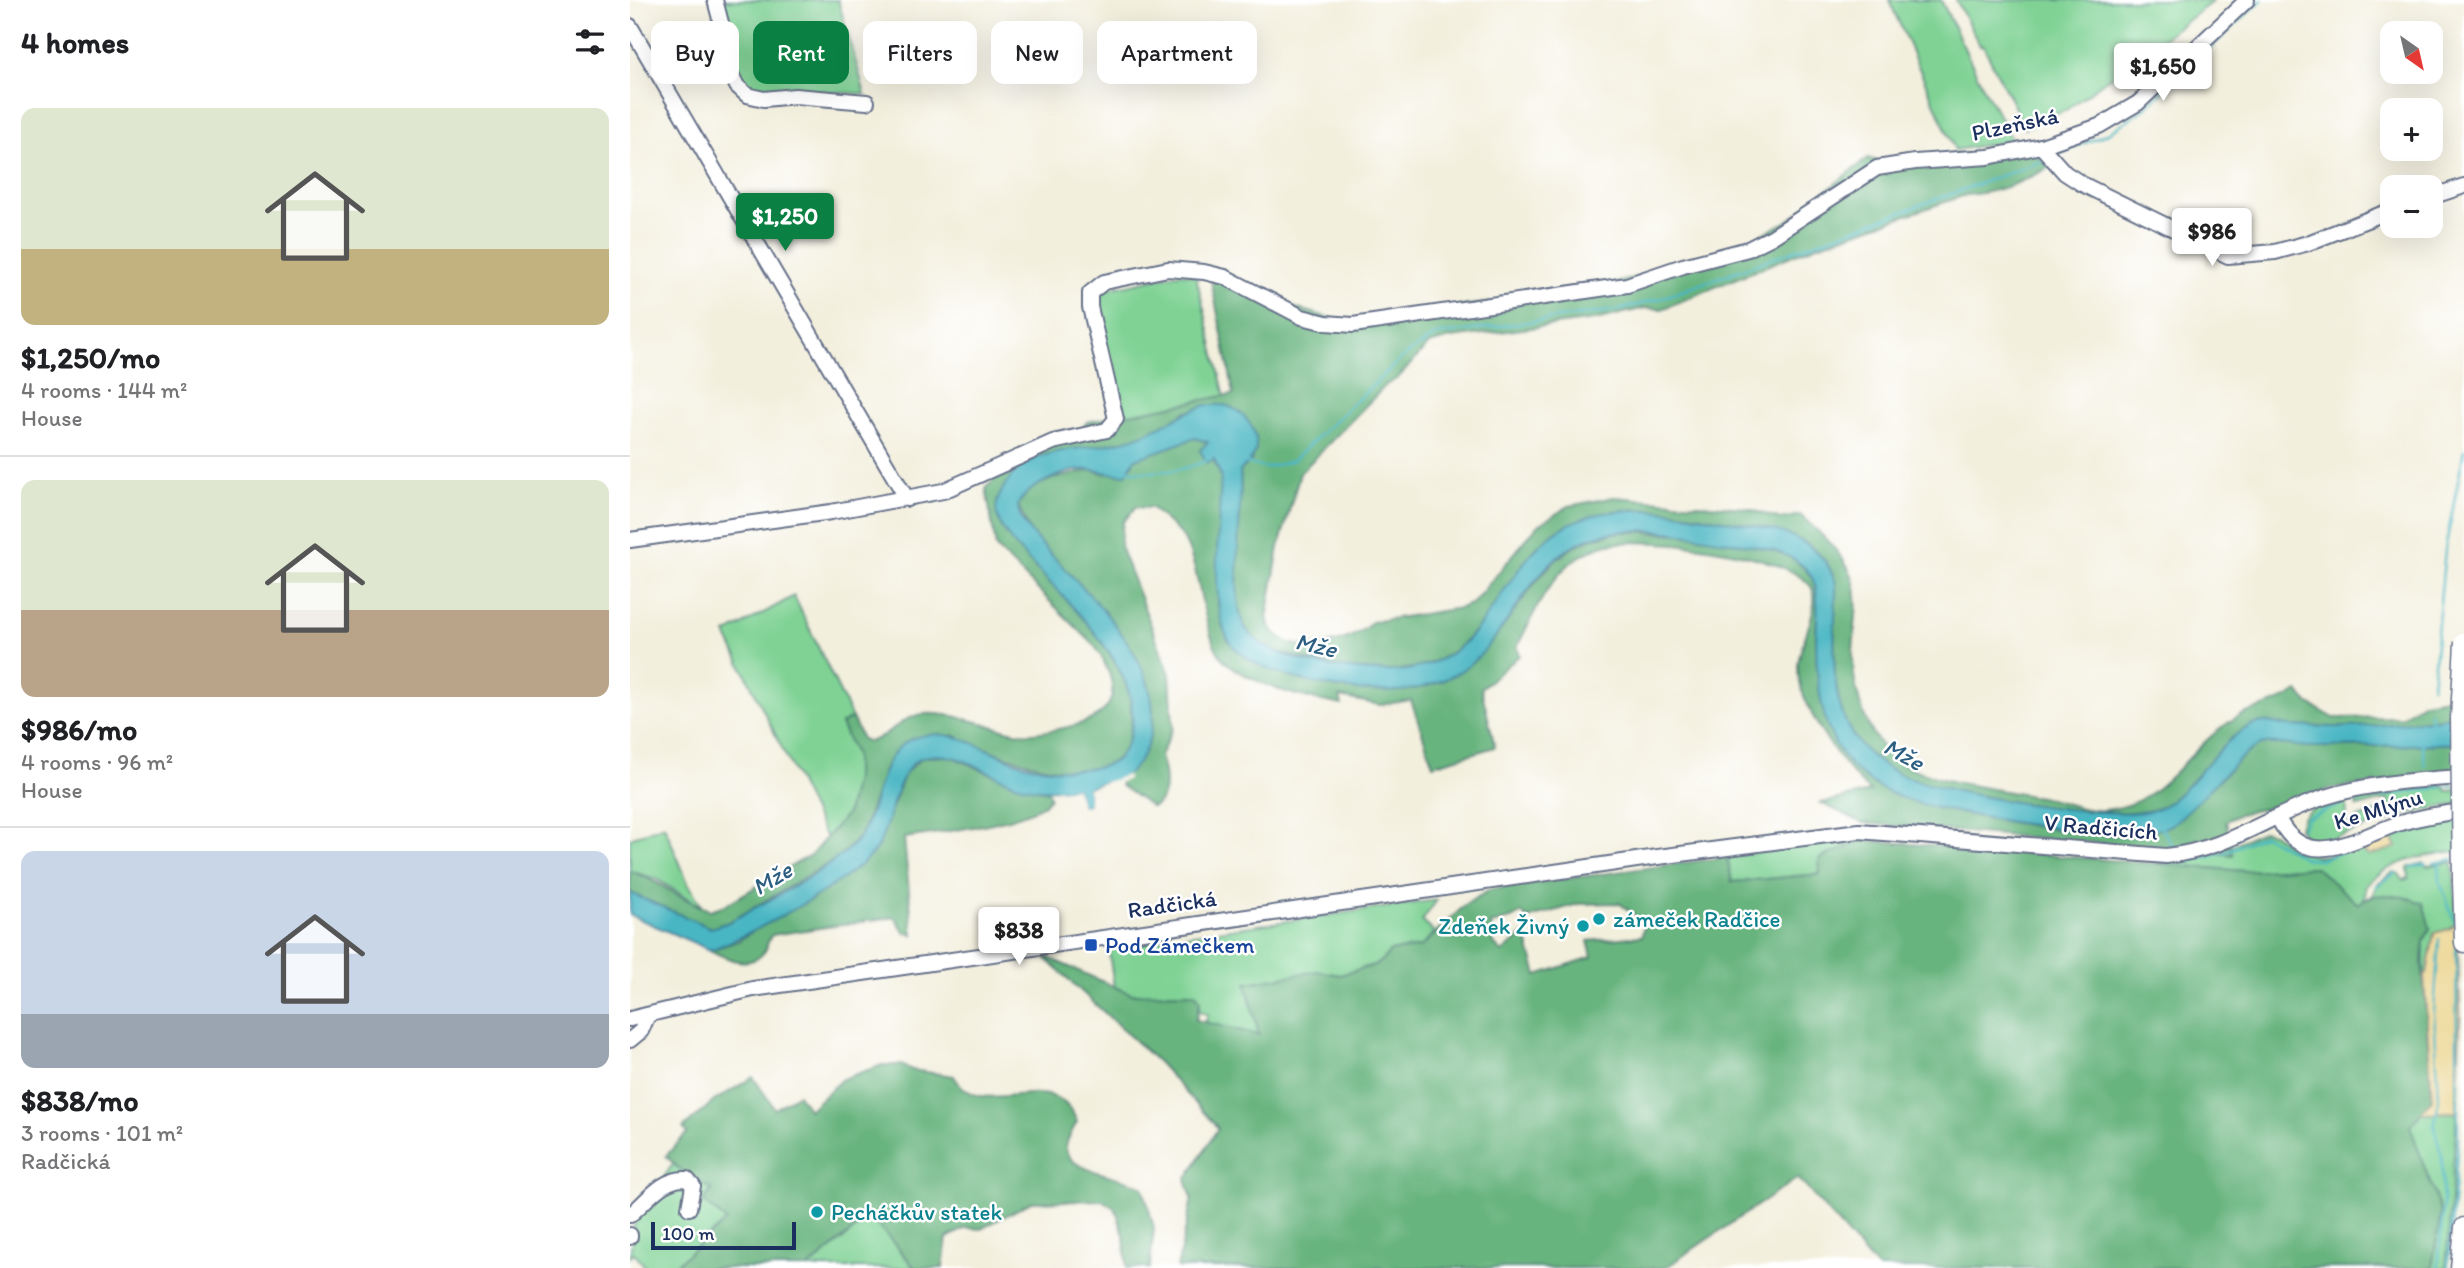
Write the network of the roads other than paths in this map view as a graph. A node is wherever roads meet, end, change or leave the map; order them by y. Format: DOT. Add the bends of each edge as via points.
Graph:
graph roads {
  1 [pos="715,0"];
  2 [pos="2247,0"];
  3 [pos="630,26"];
  4 [pos="867,102"];
  5 [pos="2048,154"];
  6 [pos="2464,186"];
  7 [pos="2443,193"];
  8 [pos="2380,215"];
  9 [pos="907,499"];
  10 [pos="630,540"];
  11 [pos="2464,642"];
  12 [pos="2464,777"];
  13 [pos="2464,811"];
  14 [pos="2278,818"];
  15 [pos="1723,848"];
  16 [pos="2462,881"];
  17 [pos="2464,943"];
  18 [pos="648,1015"];
  19 [pos="630,1019"];
  20 [pos="630,1040"];
  21 [pos="689,1208"];
  22 [pos="630,1215"];
  23 [pos="2464,1227"];
  24 [pos="2460,1268"];
  1 -- 4 [label="street" via="730,72 747,94 764,99 795,96"];
  2 -- 5 [label="street, Plzeňská" via="2138,103"];
  3 -- 9 [label="street"];
  5 -- 8 [label="street" via="2082,184 2228,256 2275,252"];
  5 -- 9 [label="street, Plzeňská" via="1954,158 1877,168 1748,249 1601,291 1353,325 1303,317 1235,282 1204,272 1168,269 1104,282 1090,293 1090,307 1114,426 1053,442 943,491"];
  6 -- 7 [label="street"];
  9 -- 10 [label="street"];
  11 -- 16 [label="main road, bridge"];
  12 -- 14 [label="street, V Radčicích" via="2356,789"];
  13 -- 14 [label="street, Ke Mlýnu" via="2408,821 2321,849 2291,838"];
  14 -- 15 [label="street, V Radčicích" via="2208,849 2166,856 1859,831"];
  15 -- 18 [label="street, Radčická" via="779,985"];
  16 -- 17 [label="main road"];
  18 -- 19 [label="street, Radčická"];
  18 -- 20 [label="street"];
  21 -- 22 [label="street" via="693,1186 679,1179 660,1188"];
  23 -- 24 [label="main road"];
}
